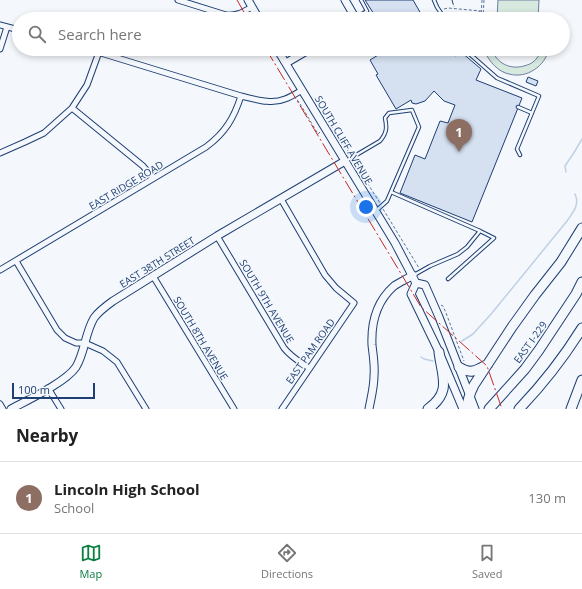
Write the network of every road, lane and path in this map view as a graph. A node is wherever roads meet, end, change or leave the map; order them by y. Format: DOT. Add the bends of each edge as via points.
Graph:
graph roads {
  1 [pos="178,0"];
  2 [pos="248,0"];
  3 [pos="345,0"];
  4 [pos="361,0"];
  5 [pos="434,0"];
  6 [pos="483,0"];
  7 [pos="252,7"];
  8 [pos="439,11"];
  9 [pos="480,11"];
  10 [pos="216,12"];
  11 [pos="243,12"];
  12 [pos="255,12"];
  13 [pos="352,12"];
  14 [pos="365,12"];
  15 [pos="483,12"];
  16 [pos="0,25"];
  17 [pos="7,27"];
  18 [pos="12,28"];
  19 [pos="0,49"];
  20 [pos="98,56"];
  21 [pos="112,56"];
  22 [pos="282,56"];
  23 [pos="298,56"];
  24 [pos="472,56"];
  25 [pos="286,63"];
  26 [pos="302,90"];
  27 [pos="294,94"];
  28 [pos="241,96"];
  29 [pos="518,107"];
  30 [pos="72,108"];
  31 [pos="532,113"];
  32 [pos="326,128"];
  33 [pos="0,152"];
  34 [pos="520,154"];
  35 [pos="349,159"];
  36 [pos="153,178"];
  37 [pos="391,192"];
  38 [pos="281,199"];
  39 [pos="378,209"];
  40 [pos="582,228"];
  41 [pos="480,230"];
  42 [pos="217,236"];
  43 [pos="16,261"];
  44 [pos="0,270"];
  45 [pos="420,271"];
  46 [pos="413,275"];
  47 [pos="153,276"];
  48 [pos="448,279"];
  49 [pos="582,282"];
  50 [pos="416,283"];
  51 [pos="439,303"];
  52 [pos="582,328"];
  53 [pos="85,343"];
  54 [pos="438,352"];
  55 [pos="489,363"];
  56 [pos="459,367"];
  57 [pos="309,368"];
  58 [pos="468,371"];
  59 [pos="582,380"];
  60 [pos="48,388"];
  61 [pos="469,394"];
  62 [pos="0,404"];
  63 [pos="492,406"];
  64 [pos="3,409"];
  65 [pos="11,409"];
  66 [pos="61,409"];
  67 [pos="146,409"];
  68 [pos="234,409"];
  69 [pos="282,409"];
  70 [pos="368,409"];
  71 [pos="428,409"];
  72 [pos="463,409"];
  73 [pos="467,409"];
  74 [pos="475,409"];
  75 [pos="519,409"];
  76 [pos="571,409"];
  1 -- 10 [label="street"];
  2 -- 7 [label="street"];
  3 -- 13 [label="street"];
  4 -- 14 [label="lane"];
  5 -- 8 [label="lane"];
  6 -- 9 [label="path"];
  6 -- 15 [label="path"];
  7 -- 11 [label="street"];
  7 -- 12 [label="street"];
  8 -- 9 [label="path" via="448,8"];
  16 -- 17 [label="street"];
  17 -- 18 [label="street"];
  17 -- 19 [label="street"];
  20 -- 30 [label="street" via="87,85"];
  21 -- 28 [label="street"];
  22 -- 25 [label="street, SOUTH CLIFF AVENUE"];
  23 -- 25 [label="street"];
  24 -- 31 [label="lane" via="497,78 539,96"];
  25 -- 26 [label="street, SOUTH CLIFF AVENUE"];
  26 -- 27 [label="street"];
  26 -- 32 [label="street, SOUTH CLIFF AVENUE"];
  27 -- 28 [label="street" via="273,101"];
  27 -- 32 [label="path" via="318,134"];
  28 -- 36 [label="street, EAST RIDGE ROAD" via="231,119 216,139"];
  29 -- 31 [label="lane"];
  30 -- 33 [label="street" via="44,133"];
  30 -- 36 [label="street" via="143,166"];
  31 -- 34 [label="lane" via="517,149"];
  32 -- 35 [label="street, SOUTH CLIFF AVENUE"];
  32 -- 35 [label="path" via="332,124"];
  35 -- 37 [label="lane" via="385,136 385,118 389,112 412,110 419,127"];
  35 -- 38 [label="street, EAST 38TH STREET"];
  35 -- 39 [label="street, SOUTH CLIFF AVENUE"];
  35 -- 39 [label="path"];
  36 -- 43 [label="street, EAST RIDGE ROAD"];
  37 -- 39 [label="lane" via="387,201"];
  37 -- 41 [label="lane"];
  38 -- 42 [label="street, EAST 38TH STREET"];
  38 -- 57 [label="street, EAST PAM ROAD" via="325,274 336,288 354,303"];
  39 -- 45 [label="path"];
  39 -- 46 [label="street, SOUTH CLIFF AVENUE"];
  40 -- 55 [label="highway"];
  41 -- 45 [label="lane" via="458,254"];
  41 -- 48 [label="lane" via="494,238"];
  42 -- 47 [label="street, EAST 38TH STREET"];
  42 -- 57 [label="street, SOUTH 9TH AVENUE" via="284,348"];
  43 -- 44 [label="street, EAST RIDGE ROAD"];
  43 -- 53 [label="street" via="56,330 76,343"];
  45 -- 46 [label="lane"];
  46 -- 50 [label="street, SOUTH CLIFF AVENUE"];
  46 -- 70 [label="street" via="395,286 376,311 372,344 373,389"];
  47 -- 53 [label="street, EAST 38TH STREET" via="100,311 94,318"];
  47 -- 68 [label="street, SOUTH 8TH AVENUE"];
  49 -- 63 [label="highway, EAST I-229" via="539,350"];
  50 -- 54 [label="street, SOUTH CLIFF AVENUE" via="411,294"];
  50 -- 56 [label="street, SOUTH CLIFF AVENUE" via="425,285"];
  51 -- 58 [label="path" via="446,313"];
  52 -- 75 [label="highway" via="554,369"];
  53 -- 60 [label="street, EAST 38TH STREET" via="75,368"];
  53 -- 67 [label="street" via="103,351 117,362"];
  54 -- 71 [label="highway" via="443,381 442,391 438,400"];
  54 -- 72 [label="street, SOUTH CLIFF AVENUE"];
  55 -- 58 [label="highway" via="475,371"];
  55 -- 61 [label="highway"];
  56 -- 58 [label="highway"];
  56 -- 61 [label="street, SOUTH CLIFF AVENUE"];
  57 -- 69 [label="street, EAST PAM ROAD"];
  59 -- 76 [label="highway"];
  60 -- 65 [label="street, EAST 38TH STREET"];
  60 -- 66 [label="street"];
  61 -- 73 [label="highway"];
  61 -- 74 [label="street, SOUTH CLIFF AVENUE"];
  62 -- 64 [label="street"];
}
